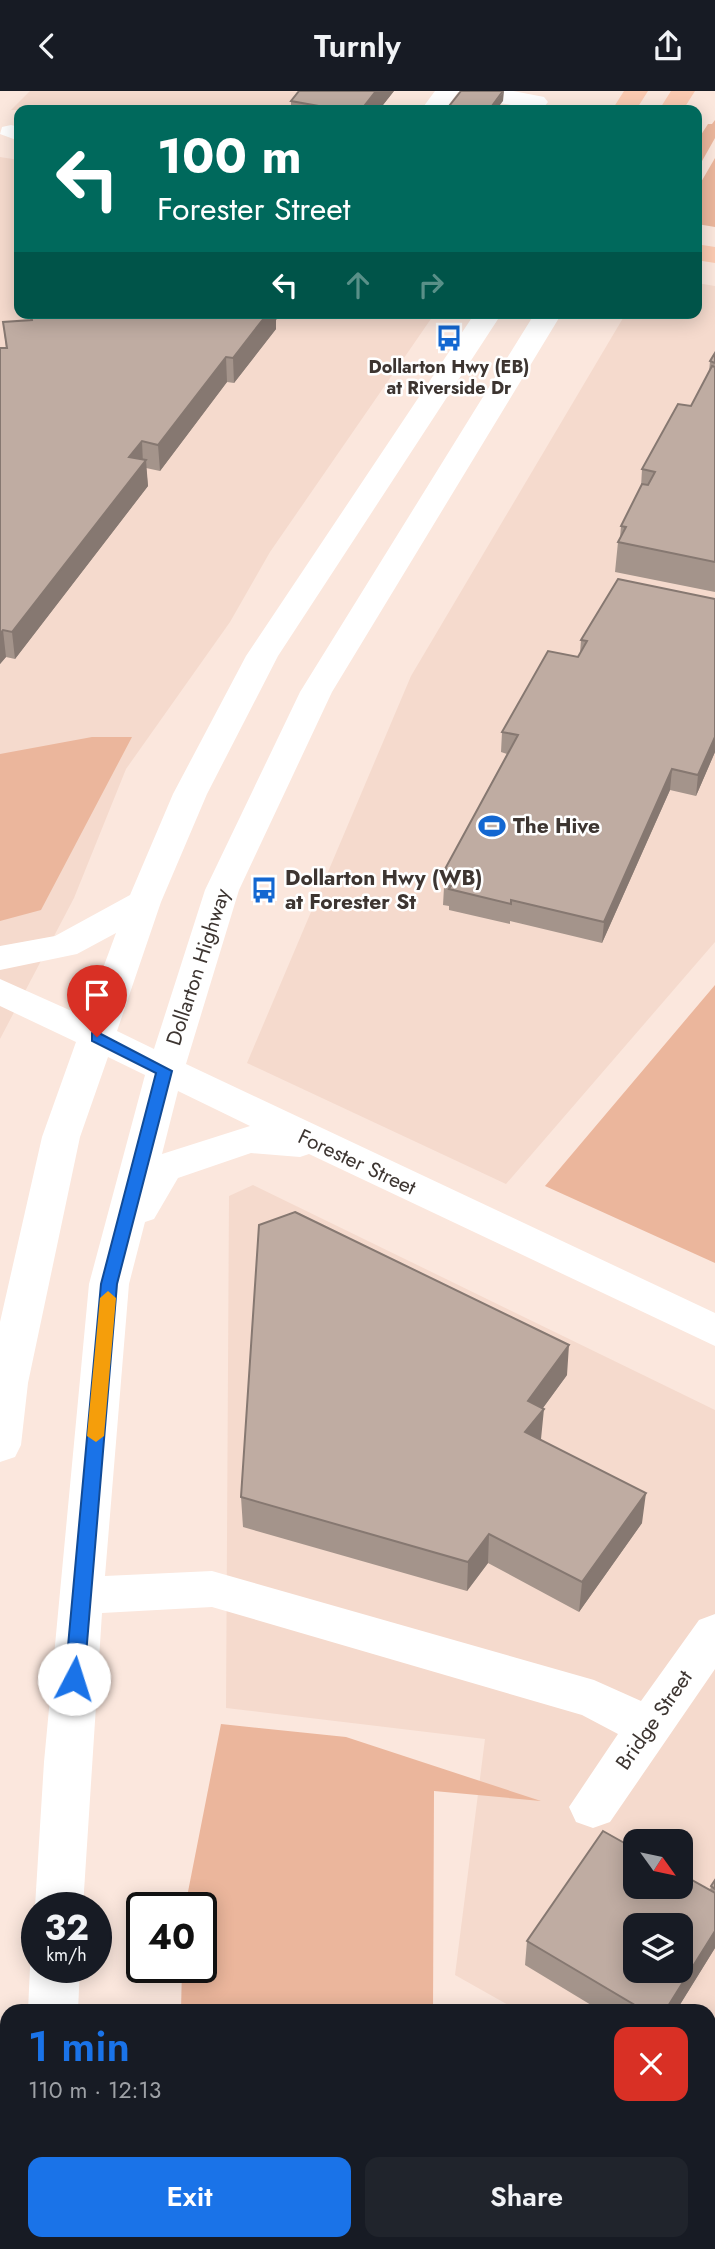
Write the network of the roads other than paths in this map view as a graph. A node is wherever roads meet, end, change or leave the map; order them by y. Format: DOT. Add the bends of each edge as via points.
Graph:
graph roads {
  1 [pos="469,91"];
  2 [pos="537,101"];
  3 [pos="485,319"];
  4 [pos="546,319"];
  5 [pos="144,902"];
  6 [pos="0,958"];
  7 [pos="0,991"];
  8 [pos="97,1037"];
  9 [pos="165,1071"];
  10 [pos="320,1144"];
  11 [pos="120,1245"];
  12 [pos="715,1331"];
  13 [pos="0,1445"];
  14 [pos="82,1596"];
  15 [pos="715,1633"];
  16 [pos="649,1728"];
  17 [pos="593,1807"];
  18 [pos="60,1892"];
  19 [pos="54,1983"];
  20 [pos="53,2004"];
  1 -- 2 [label="street"];
  3 -- 5 [label="street" via="262,656 190,794"];
  4 -- 9 [label="street, Dollarton Highway" via="316,692 222,890"];
  5 -- 6 [label="street" via="64,946"];
  5 -- 8 [label="street"];
  7 -- 8 [label="street, Forester Street"];
  8 -- 9 [label="street, Forester Street"];
  8 -- 13 [label="street" via="61,1137 7,1383"];
  9 -- 10 [label="street, Forester Street"];
  9 -- 11 [label="street, Dollarton Highway"];
  10 -- 11 [label="street" via="249,1139 164,1168"];
  10 -- 12 [label="street, Forester Street"];
  11 -- 14 [label="street, Dollarton Highway" via="109,1284"];
  14 -- 16 [label="street" via="212,1589 594,1699"];
  14 -- 18 [label="street, Dollarton Highway"];
  15 -- 16 [label="street, Bridge Street"];
  16 -- 17 [label="street, Bridge Street"];
  19 -- 20 [label="street"];
}
